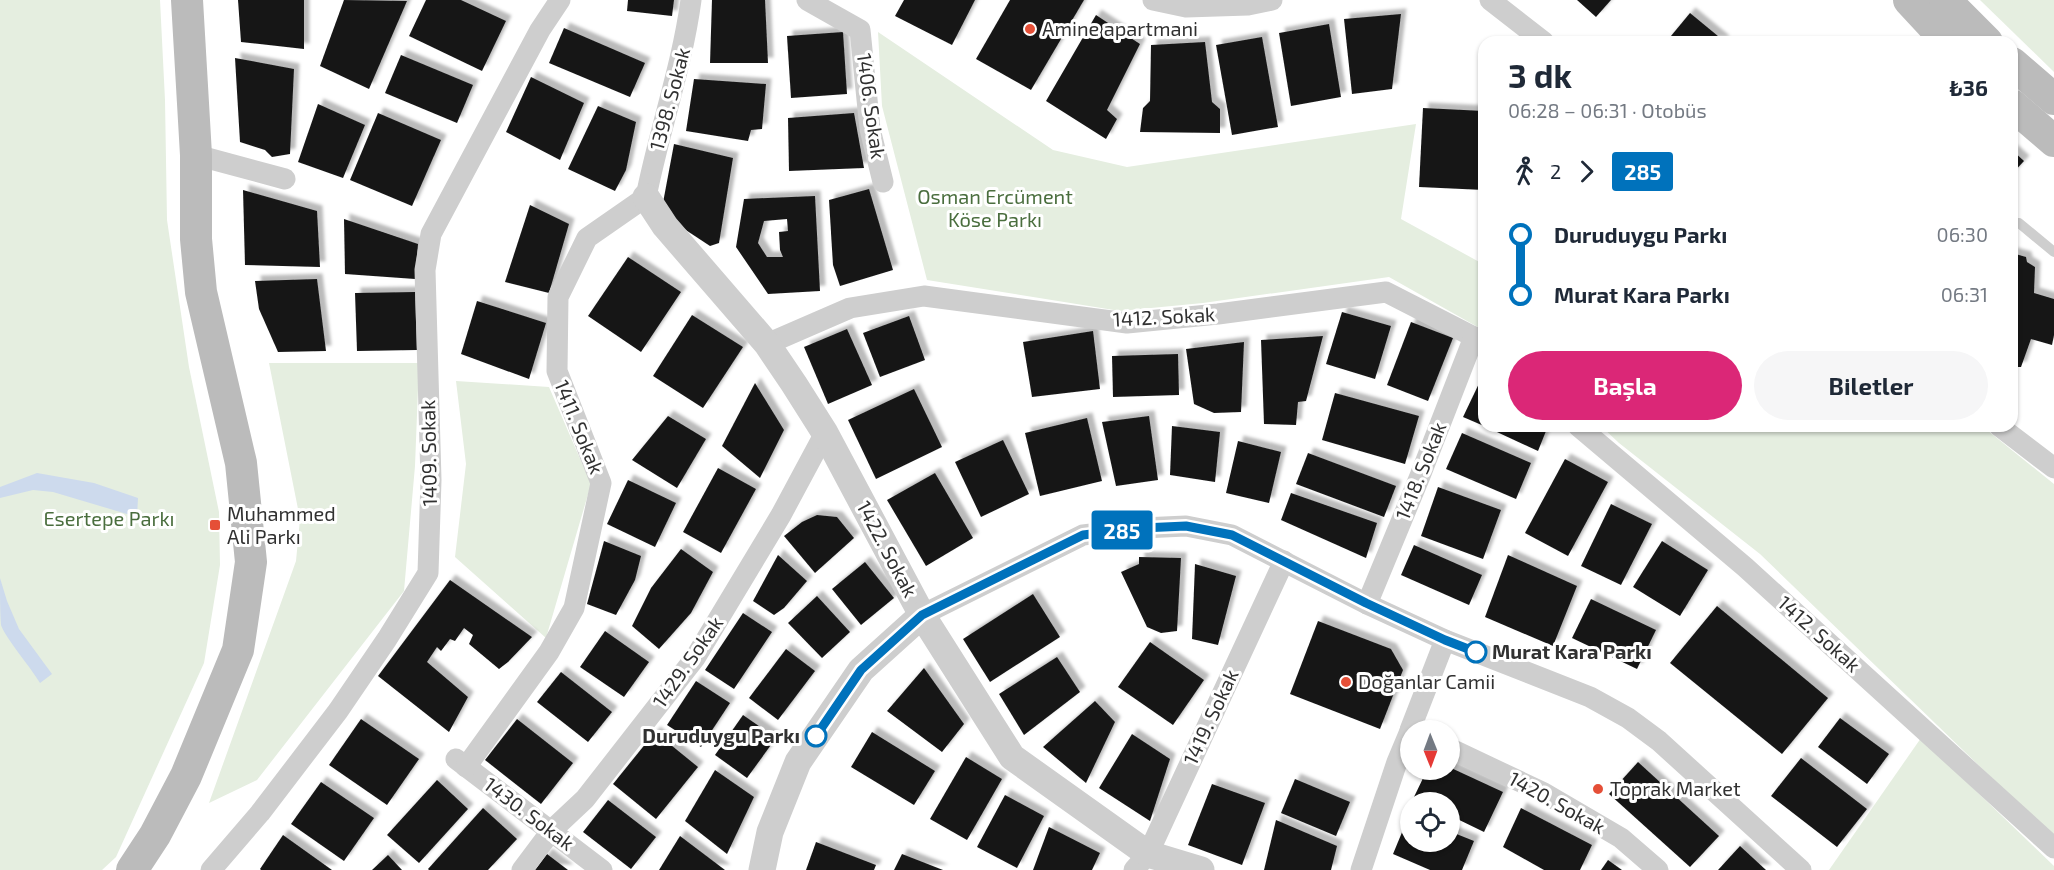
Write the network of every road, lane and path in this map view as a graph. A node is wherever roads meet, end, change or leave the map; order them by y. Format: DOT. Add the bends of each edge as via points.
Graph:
graph roads {
  1 [pos="187,0"];
  2 [pos="561,0"];
  3 [pos="691,0"];
  4 [pos="807,0"];
  5 [pos="1153,0"];
  6 [pos="1272,0"];
  7 [pos="1490,0"];
  8 [pos="1909,0"];
  9 [pos="1945,0"];
  10 [pos="1536,36"];
  11 [pos="1942,36"];
  12 [pos="1981,36"];
  13 [pos="2018,68"];
  14 [pos="2054,99"];
  15 [pos="2018,110"];
  16 [pos="2054,141"];
  17 [pos="196,155"];
  18 [pos="285,179"];
  19 [pos="883,182"];
  20 [pos="646,197"];
  21 [pos="2019,223"];
  22 [pos="2054,252"];
  23 [pos="1478,340"];
  24 [pos="1478,343"];
  25 [pos="767,344"];
  26 [pos="1585,432"];
  27 [pos="2007,432"];
  28 [pos="825,433"];
  29 [pos="2054,468"];
  30 [pos="1284,561"];
  31 [pos="1366,603"];
  32 [pos="922,615"];
  33 [pos="1445,640"];
  34 [pos="1414,720"];
  35 [pos="1460,753"];
  36 [pos="1400,755"];
  37 [pos="461,763"];
  38 [pos="552,830"];
  39 [pos="2054,849"];
  40 [pos="1141,862"];
  41 [pos="132,870"];
  42 [pos="211,870"];
  43 [pos="522,870"];
  44 [pos="602,870"];
  45 [pos="762,870"];
  46 [pos="1201,870"];
  47 [pos="1361,870"];
  48 [pos="1658,870"];
  49 [pos="1801,870"];
  1 -- 17 [label="main road"];
  2 -- 42 [label="street, 1409. Sokak" via="540,30 430,234 425,270 431,480 428,573 338,711"];
  3 -- 20 [label="street, 1398. Sokak" via="686,36"];
  4 -- 19 [label="street, 1406. Sokak" via="860,30 870,129"];
  5 -- 6 [label="street" via="1186,7 1248,5"];
  7 -- 10 [label="street"];
  8 -- 11 [label="main road"];
  9 -- 12 [label="main road"];
  13 -- 14 [label="main road"];
  15 -- 16 [label="main road"];
  17 -- 18 [label="street"];
  17 -- 41 [label="main road" via="196,239 201,292 241,463 250,562 238,650 186,776"];
  20 -- 25 [label="street, 1422. Sokak" via="665,226"];
  20 -- 37 [label="street, 1411. Sokak" via="587,238 558,297 556,371 601,483 574,608 549,652"];
  21 -- 22 [label="lane"];
  23 -- 25 [label="street, 1412. Sokak" via="1386,292 1127,323 924,297 850,308"];
  24 -- 31 [label="street, 1418. Sokak"];
  25 -- 28 [label="street, 1422. Sokak"];
  26 -- 39 [label="street, 1412. Sokak" via="1745,567"];
  27 -- 29 [label="street"];
  28 -- 32 [label="street, 1422. Sokak"];
  28 -- 38 [label="street, 1429. Sokak" via="782,515 695,658 585,799"];
  30 -- 31 [label="street"];
  30 -- 32 [label="street" via="1232,535 1186,526 1083,535"];
  30 -- 40 [label="street, 1419. Sokak"];
  31 -- 33 [label="street"];
  32 -- 40 [label="street, 1422. Sokak" via="1012,757"];
  32 -- 45 [label="street" via="861,670 798,762 770,832"];
  33 -- 34 [label="street"];
  33 -- 49 [label="street" via="1590,697 1628,718 1659,741"];
  35 -- 48 [label="street, 1420. Sokak" via="1553,798 1621,838"];
  36 -- 47 [label="street"];
  37 -- 38 [label="street, 1430. Sokak"];
  38 -- 43 [label="street, 1429. Sokak"];
  38 -- 44 [label="street, 1430. Sokak"];
  40 -- 46 [label="street, 1422. Sokak"];
}
